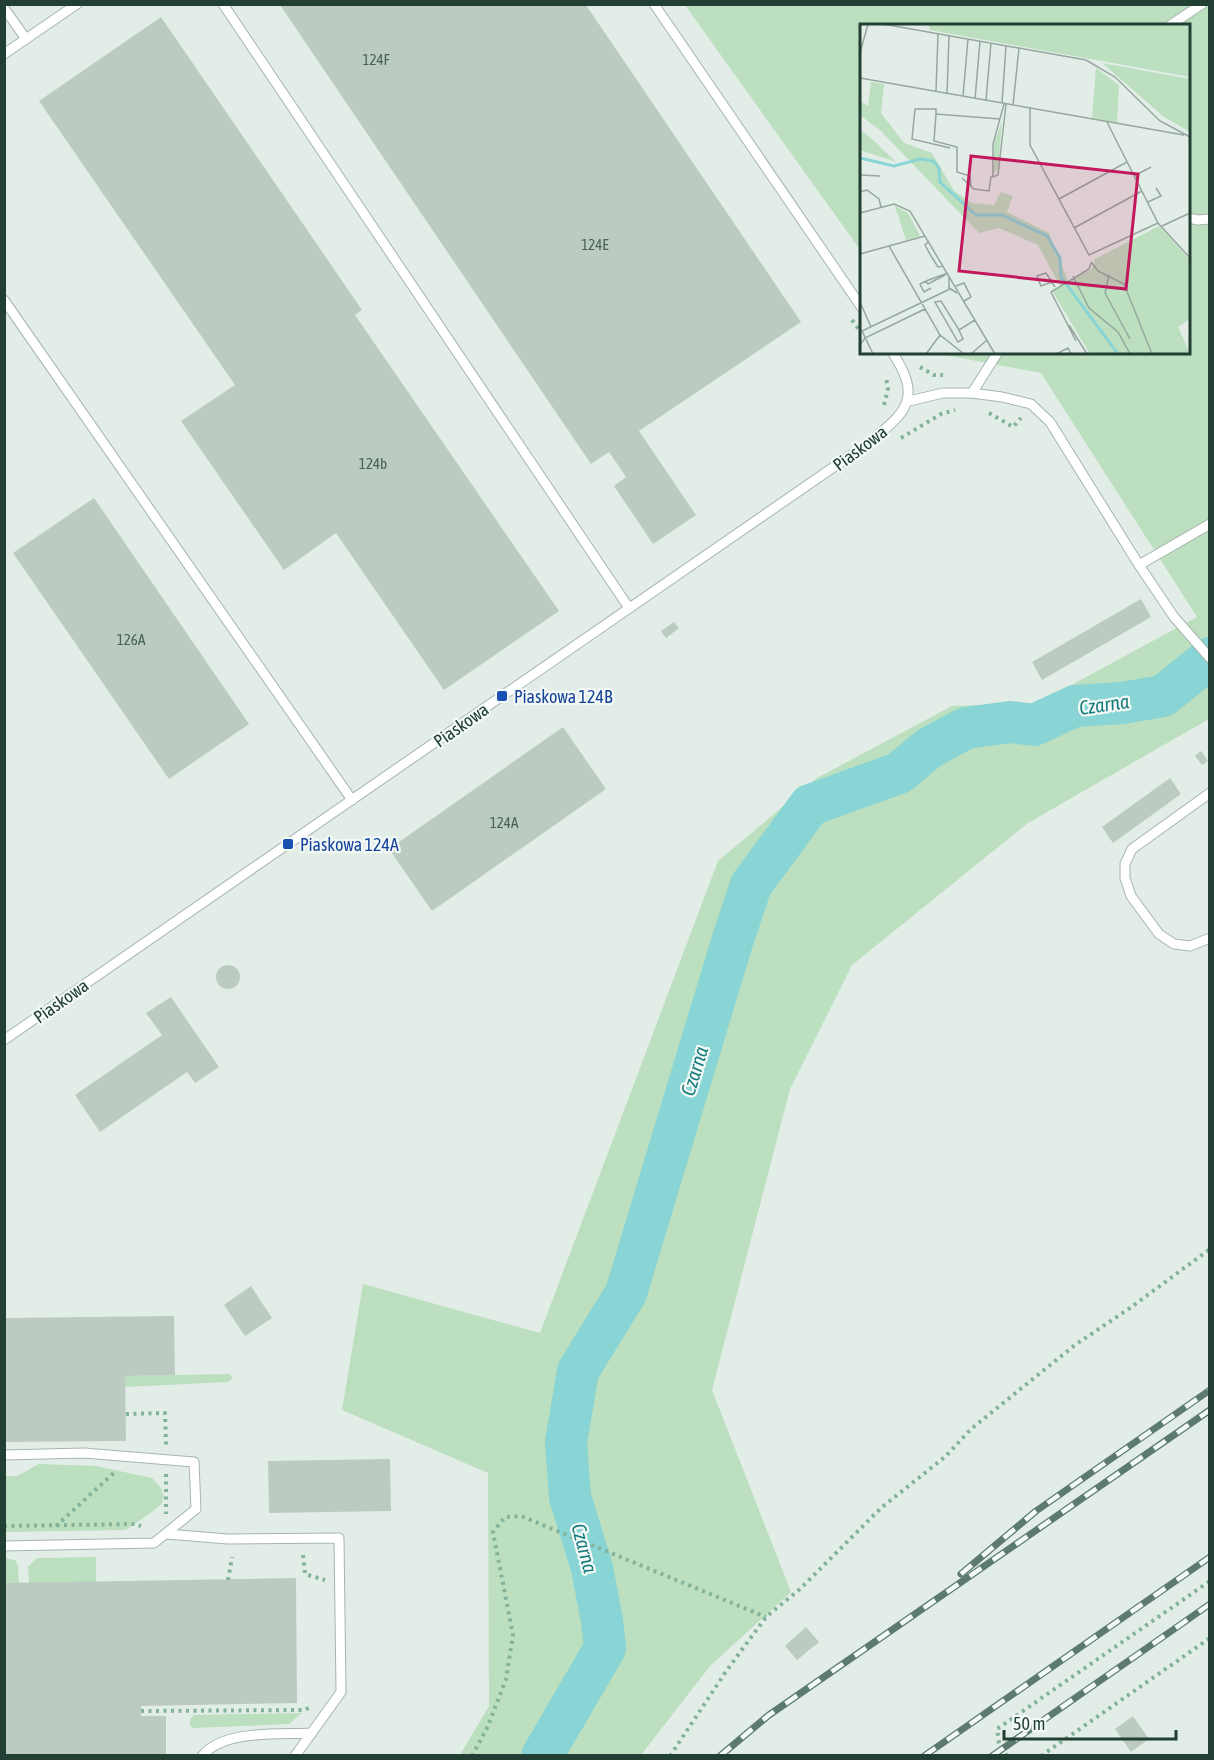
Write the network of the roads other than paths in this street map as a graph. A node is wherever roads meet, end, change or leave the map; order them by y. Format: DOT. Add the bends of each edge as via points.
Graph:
graph roads {
  1 [pos="77,4"];
  2 [pos="223,4"];
  3 [pos="654,4"];
  4 [pos="1202,4"];
  5 [pos="4,8"];
  6 [pos="1172,24"];
  7 [pos="26,39"];
  8 [pos="4,54"];
  9 [pos="1190,218"];
  10 [pos="1209,219"];
  11 [pos="4,300"];
  12 [pos="860,307"];
  13 [pos="892,354"];
  14 [pos="997,354"];
  15 [pos="972,393"];
  16 [pos="909,401"];
  17 [pos="1209,524"];
  18 [pos="1139,565"];
  19 [pos="629,608"];
  20 [pos="1209,658"];
  21 [pos="1209,793"];
  22 [pos="352,800"];
  23 [pos="1209,938"];
  24 [pos="4,1040"];
  25 [pos="4,1455"];
  26 [pos="166,1534"];
  27 [pos="4,1546"];
  28 [pos="312,1733"];
  29 [pos="202,1755"];
  30 [pos="294,1755"];
  1 -- 7 [label="lane"];
  2 -- 19 [label="lane"];
  3 -- 12 [label="lane"];
  4 -- 6 [label="lane"];
  5 -- 7 [label="lane"];
  7 -- 8 [label="lane"];
  9 -- 10 [label="lane"];
  11 -- 22 [label="lane"];
  13 -- 16 [label="lane" via="908,384"];
  14 -- 15 [label="lane"];
  15 -- 16 [label="lane" via="943,393"];
  15 -- 18 [label="lane" via="1031,404 1042,412"];
  16 -- 19 [label="lane, Piaskowa" via="897,420 867,444"];
  17 -- 18 [label="lane"];
  18 -- 20 [label="lane" via="1174,617"];
  19 -- 22 [label="lane, Piaskowa"];
  21 -- 23 [label="lane" via="1132,849 1125,864 1131,896 1159,934 1174,944 1190,946"];
  22 -- 24 [label="lane, Piaskowa"];
  25 -- 26 [label="lane" via="84,1453 194,1462 196,1509"];
  26 -- 27 [label="lane" via="154,1543"];
  26 -- 28 [label="lane" via="228,1539 339,1538 340,1692"];
  28 -- 29 [label="lane" via="223,1740"];
  28 -- 30 [label="lane"];
}
